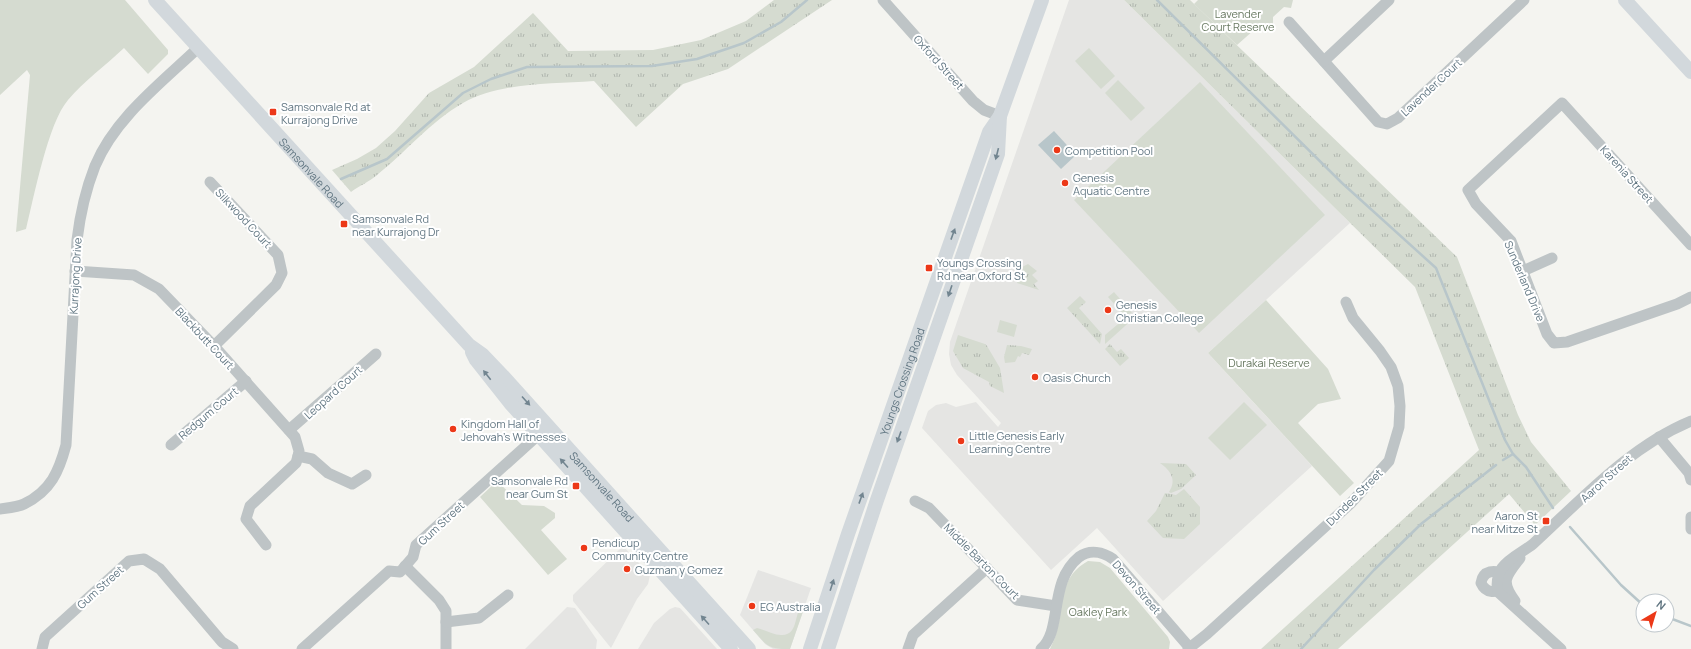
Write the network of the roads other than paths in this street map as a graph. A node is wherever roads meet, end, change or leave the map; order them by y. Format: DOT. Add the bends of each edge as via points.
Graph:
graph roads {
  1 [pos="155,0"];
  2 [pos="884,0"];
  3 [pos="1042,0"];
  4 [pos="1389,0"];
  5 [pos="1524,0"];
  6 [pos="1626,0"];
  7 [pos="1289,22"];
  8 [pos="198,48"];
  9 [pos="1324,61"];
  10 [pos="1691,72"];
  11 [pos="1562,103"];
  12 [pos="1000,116"];
  13 [pos="210,182"];
  14 [pos="1691,245"];
  15 [pos="1552,258"];
  16 [pos="75,271"];
  17 [pos="1523,271"];
  18 [pos="1691,298"];
  19 [pos="1346,302"];
  20 [pos="214,346"];
  21 [pos="376,354"];
  22 [pos="246,381"];
  23 [pos="1691,421"];
  24 [pos="289,430"];
  25 [pos="544,430"];
  26 [pos="1659,437"];
  27 [pos="171,445"];
  28 [pos="297,460"];
  29 [pos="366,475"];
  30 [pos="1691,480"];
  31 [pos="915,501"];
  32 [pos="0,509"];
  33 [pos="1691,517"];
  34 [pos="1691,529"];
  35 [pos="266,545"];
  36 [pos="405,566"];
  37 [pos="987,568"];
  38 [pos="508,595"];
  39 [pos="1056,606"];
  40 [pos="446,622"];
  41 [pos="1189,648"];
  42 [pos="42,649"];
  43 [pos="233,649"];
  44 [pos="302,649"];
  45 [pos="446,649"];
  46 [pos="731,649"];
  47 [pos="749,649"];
  48 [pos="810,649"];
  49 [pos="828,649"];
  50 [pos="908,649"];
  51 [pos="1041,649"];
  52 [pos="1561,649"];
  1 -- 8 [label="main road, Samsonvale Road"];
  2 -- 12 [label="street, Oxford Street" via="973,101 984,110"];
  3 -- 12 [label="main road, Youngs Crossing Road"];
  4 -- 9 [label="street"];
  5 -- 9 [label="street, Lavender Court" via="1398,118 1387,124 1378,122"];
  6 -- 10 [label="main road"];
  7 -- 9 [label="street, Lavender Court"];
  8 -- 16 [label="street, Kurrajong Drive" via="150,92 110,140 95,165 79,219"];
  8 -- 25 [label="main road, Samsonvale Road" via="469,345 478,363"];
  11 -- 14 [label="street, Karenia Street"];
  11 -- 17 [label="street, Sunderland Drive" via="1468,190 1476,204 1511,241"];
  48 -- 12 [label="main road, Youngs Crossing Road, one-way" via="989,132"];
  12 -- 49 [label="main road, Youngs Crossing Road, one-way" via="998,154 877,500"];
  13 -- 20 [label="street, Silkwood Court" via="278,256 282,273 276,286"];
  15 -- 17 [label="street"];
  16 -- 20 [label="street, Blackbutt Court" via="134,275 159,289"];
  16 -- 32 [label="street, Kurrajong Drive" via="66,445 59,470 46,488 24,504"];
  17 -- 18 [label="street, Sunderland Drive" via="1547,334 1554,343 1567,342"];
  19 -- 41 [label="street, Dundee Street" via="1353,318 1391,367 1398,386 1399,427 1389,461 1350,504"];
  20 -- 22 [label="street, Blackbutt Court"];
  21 -- 24 [label="street, Leopard Court"];
  22 -- 24 [label="street, Blackbutt Court"];
  22 -- 27 [label="street, Redgum Court"];
  23 -- 26 [label="street, Aaron Street"];
  24 -- 28 [label="street, Blackbutt Court" via="295,437 299,451"];
  25 -- 36 [label="street, Gum Street" via="416,545 413,557"];
  46 -- 25 [label="main road, Samsonvale Road, one-way"];
  25 -- 47 [label="main road, Samsonvale Road"];
  26 -- 30 [label="street" via="1689,473"];
  26 -- 52 [label="street, Aaron Street" via="1616,468 1529,547 1502,582 1503,598 1528,617"];
  28 -- 29 [label="street" via="312,460 328,473 352,484"];
  28 -- 35 [label="street" via="250,506 246,519"];
  31 -- 37 [label="street, Middle Barton Court" via="929,508"];
  33 -- 34 [label="street"];
  36 -- 40 [label="street" via="439,600 446,611"];
  36 -- 44 [label="street" via="400,572 389,571"];
  37 -- 39 [label="street, Middle Barton Court" via="1017,600"];
  37 -- 50 [label="street" via="913,635"];
  38 -- 40 [label="street" via="479,618"];
  39 -- 41 [label="street, Devon Street" via="1068,567 1083,554 1103,553 1113,559"];
  39 -- 51 [label="street, Devon Street" via="1050,634"];
  40 -- 45 [label="street"];
  42 -- 43 [label="street, Gum Street" via="46,636 129,561 144,559 160,569 222,642"];
}
